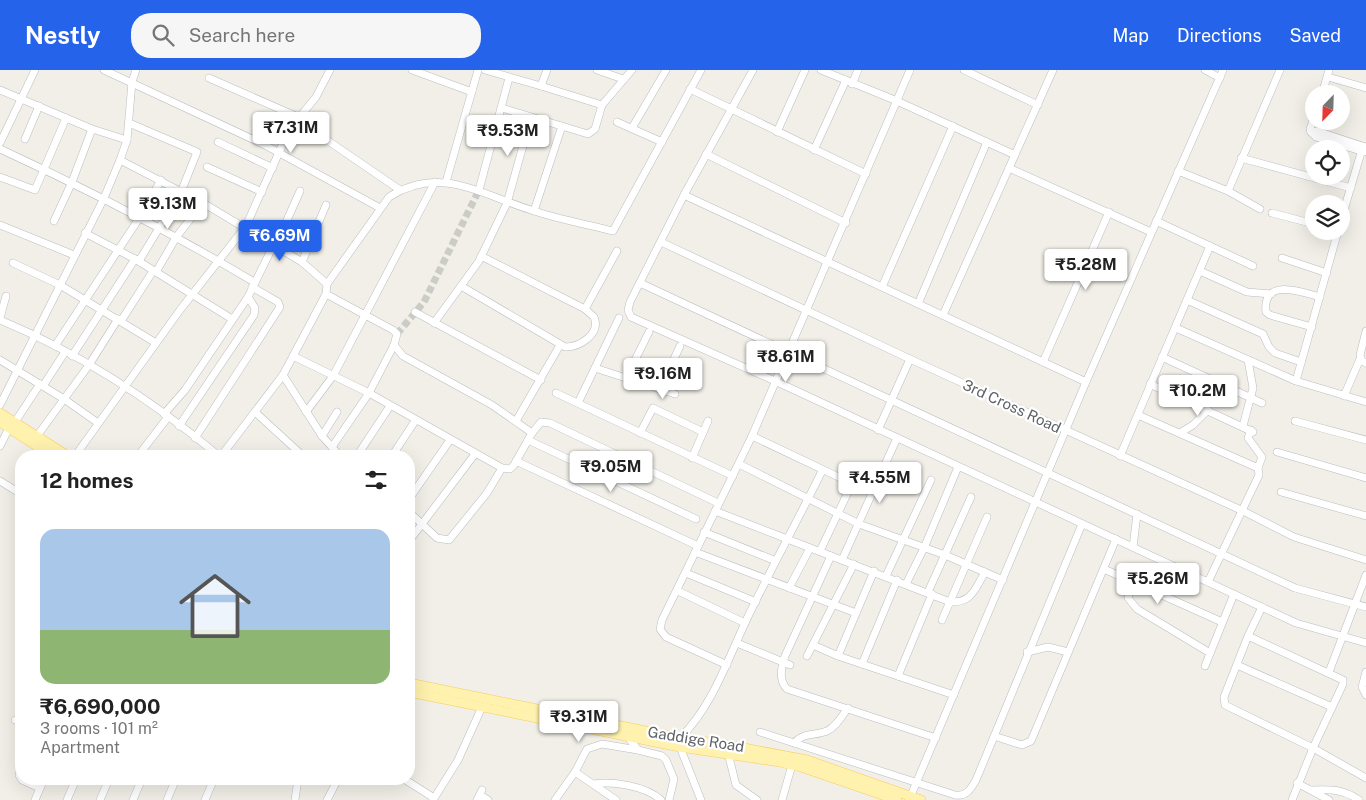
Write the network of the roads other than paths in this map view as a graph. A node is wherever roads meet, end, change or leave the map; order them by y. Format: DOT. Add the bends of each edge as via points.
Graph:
graph roads {
  1 [pos="35,70"];
  2 [pos="104,70"];
  3 [pos="136,70"];
  4 [pos="412,70"];
  5 [pos="478,70"];
  6 [pos="486,70"];
  7 [pos="547,70"];
  8 [pos="597,70"];
  9 [pos="632,70"];
  10 [pos="666,70"];
  11 [pos="701,70"];
  12 [pos="753,70"];
  13 [pos="805,70"];
  14 [pos="823,70"];
  15 [pos="858,70"];
  16 [pos="910,70"];
  17 [pos="1054,70"];
  18 [pos="1205,70"];
  19 [pos="1223,70"];
  20 [pos="1280,70"];
  21 [pos="328,71"];
  22 [pos="969,71"];
  23 [pos="1328,73"];
  24 [pos="433,74"];
  25 [pos="209,78"];
  26 [pos="509,78"];
  27 [pos="1220,78"];
  28 [pos="623,79"];
  29 [pos="132,82"];
  30 [pos="849,82"];
  31 [pos="541,86"];
  32 [pos="1366,88"];
  33 [pos="690,89"];
  34 [pos="0,90"];
  35 [pos="472,92"];
  36 [pos="22,99"];
  37 [pos="897,101"];
  38 [pos="602,105"];
  39 [pos="1038,105"];
  40 [pos="39,106"];
  41 [pos="502,108"];
  42 [pos="731,110"];
  43 [pos="298,117"];
  44 [pos="531,117"];
  45 [pos="66,118"];
  46 [pos="617,122"];
  47 [pos="129,123"];
  48 [pos="562,126"];
  49 [pos="953,126"];
  50 [pos="632,128"];
  51 [pos="92,129"];
  52 [pos="1311,130"];
  53 [pos="777,132"];
  54 [pos="321,136"];
  55 [pos="25,139"];
  56 [pos="127,140"];
  57 [pos="218,142"];
  58 [pos="662,142"];
  59 [pos="987,142"];
  60 [pos="0,143"];
  61 [pos="0,149"];
  62 [pos="814,150"];
  63 [pos="1364,150"];
  64 [pos="279,153"];
  65 [pos="706,154"];
  66 [pos="1015,155"];
  67 [pos="1241,158"];
  68 [pos="120,160"];
  69 [pos="207,167"];
  70 [pos="272,168"];
  71 [pos="1010,168"];
  72 [pos="45,170"];
  73 [pos="1178,170"];
  74 [pos="866,174"];
  75 [pos="0,177"];
  76 [pos="161,180"];
  77 [pos="72,182"];
  78 [pos="435,182"];
  79 [pos="446,182"];
  80 [pos="1351,188"];
  81 [pos="400,190"];
  82 [pos="479,190"];
  83 [pos="300,191"];
  84 [pos="1228,191"];
  85 [pos="181,192"];
  86 [pos="262,192"];
  87 [pos="684,195"];
  88 [pos="1349,195"];
  89 [pos="104,198"];
  90 [pos="203,203"];
  91 [pos="507,203"];
  92 [pos="326,205"];
  93 [pos="380,208"];
  94 [pos="1260,209"];
  95 [pos="534,211"];
  96 [pos="1109,212"];
  97 [pos="1272,213"];
  98 [pos="140,217"];
  99 [pos="1156,221"];
  100 [pos="54,222"];
  101 [pos="1305,222"];
  102 [pos="846,223"];
  103 [pos="2,226"];
  104 [pos="160,227"];
  105 [pos="244,227"];
  106 [pos="1151,232"];
  107 [pos="85,233"];
  108 [pos="0,235"];
  109 [pos="177,236"];
  110 [pos="1336,240"];
  111 [pos="661,242"];
  112 [pos="274,246"];
  113 [pos="1210,246"];
  114 [pos="119,250"];
  115 [pos="617,251"];
  116 [pos="74,255"];
  117 [pos="480,256"];
  118 [pos="1282,258"];
  119 [pos="137,260"];
  120 [pos="218,260"];
  121 [pos="828,261"];
  122 [pos="302,262"];
  123 [pos="13,263"];
  124 [pos="1253,266"];
  125 [pos="1200,271"];
  126 [pos="154,272"];
  127 [pos="1327,273"];
  128 [pos="640,283"];
  129 [pos="253,284"];
  130 [pos="327,284"];
  131 [pos="60,285"];
  132 [pos="461,286"];
  133 [pos="882,287"];
  134 [pos="326,294"];
  135 [pos="1271,294"];
  136 [pos="192,295"];
  137 [pos="6,296"];
  138 [pos="248,297"];
  139 [pos="1320,297"];
  140 [pos="85,299"];
  141 [pos="1188,300"];
  142 [pos="918,304"];
  143 [pos="102,309"];
  144 [pos="585,309"];
  145 [pos="806,310"];
  146 [pos="415,312"];
  147 [pos="364,314"];
  148 [pos="943,315"];
  149 [pos="619,318"];
  150 [pos="0,319"];
  151 [pos="120,320"];
  152 [pos="232,320"];
  153 [pos="434,323"];
  154 [pos="1312,327"];
  155 [pos="1176,328"];
  156 [pos="1366,331"];
  157 [pos="649,332"];
  158 [pos="35,335"];
  159 [pos="156,343"];
  160 [pos="394,345"];
  161 [pos="560,345"];
  162 [pos="55,346"];
  163 [pos="680,346"];
  164 [pos="787,352"];
  165 [pos="69,354"];
  166 [pos="293,356"];
  167 [pos="1162,357"];
  168 [pos="910,359"];
  169 [pos="0,360"];
  170 [pos="1248,360"];
  171 [pos="1363,361"];
  172 [pos="1043,362"];
  173 [pos="1301,362"];
  174 [pos="89,365"];
  175 [pos="595,368"];
  176 [pos="18,370"];
  177 [pos="283,375"];
  178 [pos="333,376"];
  179 [pos="626,378"];
  180 [pos="542,380"];
  181 [pos="775,381"];
  182 [pos="1296,381"];
  183 [pos="1086,382"];
  184 [pos="1150,384"];
  185 [pos="41,385"];
  186 [pos="124,387"];
  187 [pos="660,389"];
  188 [pos="556,393"];
  189 [pos="369,394"];
  190 [pos="675,394"];
  191 [pos="1344,396"];
  192 [pos="64,398"];
  193 [pos="1250,398"];
  194 [pos="891,400"];
  195 [pos="1262,402"];
  196 [pos="1366,402"];
  197 [pos="578,403"];
  198 [pos="0,405"];
  199 [pos="390,406"];
  200 [pos="1208,410"];
  201 [pos="255,412"];
  202 [pos="306,412"];
  203 [pos="337,412"];
  204 [pos="0,413"];
  205 [pos="1138,415"];
  206 [pos="166,416"];
  207 [pos="415,421"];
  208 [pos="516,421"];
  209 [pos="708,421"];
  210 [pos="1295,421"];
  211 [pos="0,422"];
  212 [pos="12,423"];
  213 [pos="98,423"];
  214 [pos="180,426"];
  215 [pos="1243,426"];
  216 [pos="878,430"];
  217 [pos="1066,430"];
  218 [pos="704,432"];
  219 [pos="640,433"];
  220 [pos="1180,433"];
  221 [pos="37,436"];
  222 [pos="322,436"];
  223 [pos="752,436"];
  224 [pos="530,437"];
  225 [pos="195,438"];
  226 [pos="897,438"];
  227 [pos="450,440"];
  228 [pos="1366,440"];
  229 [pos="0,446"];
  230 [pos="332,447"];
  231 [pos="45,450"];
  232 [pos="59,450"];
  233 [pos="78,450"];
  234 [pos="142,450"];
  235 [pos="210,450"];
  236 [pos="223,450"];
  237 [pos="296,450"];
  238 [pos="335,450"];
  239 [pos="361,450"];
  240 [pos="396,450"];
  241 [pos="1277,452"];
  242 [pos="475,454"];
  243 [pos="1120,456"];
  244 [pos="692,458"];
  245 [pos="516,461"];
  246 [pos="739,464"];
  247 [pos="958,467"];
  248 [pos="502,468"];
  249 [pos="1258,468"];
  250 [pos="822,471"];
  251 [pos="1047,473"];
  252 [pos="733,476"];
  253 [pos="1366,478"];
  254 [pos="931,480"];
  255 [pos="0,481"];
  256 [pos="15,490"];
  257 [pos="415,490"];
  258 [pos="1281,492"];
  259 [pos="970,497"];
  260 [pos="809,498"];
  261 [pos="718,503"];
  262 [pos="1035,503"];
  263 [pos="715,511"];
  264 [pos="1242,511"];
  265 [pos="838,514"];
  266 [pos="1137,514"];
  267 [pos="1366,516"];
  268 [pos="987,517"];
  269 [pos="415,518"];
  270 [pos="696,519"];
  271 [pos="859,524"];
  272 [pos="1082,524"];
  273 [pos="422,525"];
  274 [pos="704,532"];
  275 [pos="415,534"];
  276 [pos="787,540"];
  277 [pos="903,540"];
  278 [pos="1116,540"];
  279 [pos="1132,547"];
  280 [pos="810,548"];
  281 [pos="924,548"];
  282 [pos="696,549"];
  283 [pos="820,551"];
  284 [pos="1223,554"];
  285 [pos="945,555"];
  286 [pos="831,556"];
  287 [pos="842,560"];
  288 [pos="1366,560"];
  289 [pos="776,561"];
  290 [pos="854,564"];
  291 [pos="966,564"];
  292 [pos="1104,568"];
  293 [pos="874,571"];
  294 [pos="985,572"];
  295 [pos="686,573"];
  296 [pos="1366,575"];
  297 [pos="886,576"];
  298 [pos="897,580"];
  299 [pos="1002,580"];
  300 [pos="766,581"];
  301 [pos="1131,581"];
  302 [pos="1208,582"];
  303 [pos="906,584"];
  304 [pos="789,588"];
  305 [pos="678,590"];
  306 [pos="930,593"];
  307 [pos="1234,594"];
  308 [pos="812,597"];
  309 [pos="756,602"];
  310 [pos="950,602"];
  311 [pos="1355,604"];
  312 [pos="833,605"];
  313 [pos="1262,607"];
  314 [pos="1366,607"];
  315 [pos="856,613"];
  316 [pos="942,620"];
  317 [pos="1222,622"];
  318 [pos="745,623"];
  319 [pos="1248,636"];
  320 [pos="1344,637"];
  321 [pos="737,642"];
  322 [pos="1366,643"];
  323 [pos="813,646"];
  324 [pos="1027,652"];
  325 [pos="1068,652"];
  326 [pos="1210,652"];
  327 [pos="807,656"];
  328 [pos="838,656"];
  329 [pos="787,664"];
  330 [pos="862,664"];
  331 [pos="1237,664"];
  332 [pos="727,665"];
  333 [pos="1205,666"];
  334 [pos="1329,672"];
  335 [pos="1366,672"];
  336 [pos="898,676"];
  337 [pos="415,684"];
  338 [pos="415,693"];
  339 [pos="954,695"];
  340 [pos="1366,696"];
  341 [pos="482,707"];
  342 [pos="1332,707"];
  343 [pos="848,708"];
  344 [pos="760,732"];
  345 [pos="627,736"];
  346 [pos="994,736"];
  347 [pos="936,738"];
  348 [pos="680,743"];
  349 [pos="794,743"];
  350 [pos="1313,748"];
  351 [pos="638,750"];
  352 [pos="728,753"];
  353 [pos="792,765"];
  354 [pos="575,772"];
  355 [pos="1366,778"];
  356 [pos="916,781"];
  357 [pos="1297,783"];
  358 [pos="594,784"];
  359 [pos="33,785"];
  360 [pos="41,785"];
  361 [pos="73,785"];
  362 [pos="106,785"];
  363 [pos="139,785"];
  364 [pos="173,785"];
  365 [pos="211,785"];
  366 [pos="297,785"];
  367 [pos="335,785"];
  368 [pos="413,785"];
  369 [pos="40,788"];
  370 [pos="1311,790"];
  371 [pos="480,795"];
  372 [pos="910,798"];
  373 [pos="434,799"];
  374 [pos="753,799"];
  375 [pos="35,800"];
  376 [pos="67,800"];
  377 [pos="100,800"];
  378 [pos="133,800"];
  379 [pos="167,800"];
  380 [pos="205,800"];
  381 [pos="295,800"];
  382 [pos="327,800"];
  383 [pos="488,800"];
  384 [pos="554,800"];
  385 [pos="616,800"];
  386 [pos="661,800"];
  387 [pos="669,800"];
  388 [pos="701,800"];
  389 [pos="782,800"];
  390 [pos="897,800"];
  391 [pos="921,800"];
  392 [pos="1292,800"];
  393 [pos="1329,800"];
  394 [pos="1359,800"];
  1 -- 36 [label="street"];
  2 -- 29 [label="street"];
  3 -- 29 [label="street"];
  4 -- 24 [label="street"];
  5 -- 35 [label="street"];
  6 -- 26 [label="street"];
  7 -- 31 [label="street"];
  8 -- 28 [label="street"];
  9 -- 28 [label="street"];
  10 -- 50 [label="street"];
  11 -- 33 [label="street"];
  12 -- 42 [label="street"];
  13 -- 53 [label="street"];
  14 -- 30 [label="street"];
  15 -- 30 [label="street"];
  16 -- 37 [label="street"];
  17 -- 39 [label="street"];
  18 -- 27 [label="street"];
  19 -- 27 [label="street"];
  20 -- 67 [label="street"];
  21 -- 43 [label="street" via="316,97"];
  22 -- 39 [label="street"];
  23 -- 32 [label="street"];
  24 -- 35 [label="street"];
  25 -- 43 [label="street"];
  26 -- 31 [label="street"];
  26 -- 41 [label="street"];
  27 -- 73 [label="street"];
  28 -- 38 [label="street"];
  29 -- 47 [label="street"];
  29 -- 64 [label="street"];
  30 -- 37 [label="street"];
  30 -- 62 [label="street"];
  31 -- 38 [label="street"];
  33 -- 42 [label="street"];
  33 -- 58 [label="street"];
  34 -- 36 [label="street"];
  35 -- 79 [label="street"];
  36 -- 40 [label="street"];
  36 -- 60 [label="street"];
  37 -- 49 [label="street"];
  37 -- 74 [label="street"];
  38 -- 48 [label="street" via="591,133"];
  39 -- 66 [label="street"];
  40 -- 45 [label="street"];
  40 -- 55 [label="street"];
  41 -- 44 [label="street"];
  41 -- 82 [label="street"];
  42 -- 53 [label="street"];
  42 -- 65 [label="street"];
  43 -- 64 [label="street"];
  44 -- 48 [label="street"];
  44 -- 91 [label="street"];
  45 -- 51 [label="street"];
  45 -- 72 [label="street"];
  46 -- 50 [label="street"];
  47 -- 56 [label="street"];
  47 -- 85 [label="street" via="197,152"];
  48 -- 95 [label="street"];
  49 -- 59 [label="street"];
  49 -- 133 [label="street"];
  50 -- 58 [label="street"];
  51 -- 56 [label="street"];
  51 -- 77 [label="street"];
  52 -- 63 [label="street"];
  53 -- 62 [label="street"];
  54 -- 81 [label="street"];
  56 -- 68 [label="street"];
  57 -- 70 [label="street"];
  58 -- 95 [label="street" via="612,231"];
  59 -- 66 [label="street"];
  59 -- 142 [label="street"];
  61 -- 72 [label="street"];
  62 -- 74 [label="street"];
  63 -- 80 [label="street"];
  64 -- 70 [label="street"];
  64 -- 93 [label="street"];
  65 -- 87 [label="street"];
  65 -- 102 [label="street"];
  66 -- 71 [label="street"];
  67 -- 80 [label="street"];
  67 -- 84 [label="street"];
  68 -- 76 [label="street"];
  68 -- 89 [label="street"];
  69 -- 86 [label="street"];
  70 -- 86 [label="street"];
  71 -- 96 [label="street"];
  71 -- 148 [label="street"];
  72 -- 75 [label="street" via="35,190"];
  72 -- 77 [label="street"];
  73 -- 84 [label="street"];
  73 -- 99 [label="street"];
  74 -- 102 [label="street"];
  76 -- 85 [label="street"];
  76 -- 98 [label="street"];
  77 -- 89 [label="street"];
  77 -- 100 [label="street"];
  78 -- 79 [label="street"];
  78 -- 81 [label="street"];
  78 -- 147 [label="street"];
  79 -- 82 [label="street"];
  80 -- 88 [label="street"];
  81 -- 93 [label="street"];
  82 -- 91 [label="street"];
  83 -- 112 [label="street"];
  84 -- 94 [label="street"];
  85 -- 90 [label="street"];
  85 -- 104 [label="street"];
  86 -- 105 [label="street" via="249,223"];
  87 -- 111 [label="street"];
  87 -- 121 [label="street"];
  89 -- 98 [label="street"];
  89 -- 107 [label="street"];
  90 -- 105 [label="street"];
  90 -- 109 [label="street"];
  91 -- 95 [label="street"];
  91 -- 117 [label="street"];
  92 -- 122 [label="street"];
  93 -- 130 [label="street" via="368,230"];
  96 -- 106 [label="street"];
  96 -- 172 [label="street"];
  97 -- 101 [label="street"];
  98 -- 104 [label="street"];
  98 -- 114 [label="street"];
  99 -- 106 [label="street"];
  99 -- 113 [label="street"];
  102 -- 121 [label="street"];
  103 -- 108 [label="street"];
  103 -- 116 [label="street"];
  104 -- 109 [label="street"];
  104 -- 119 [label="street"];
  105 -- 112 [label="street"];
  105 -- 120 [label="street"];
  106 -- 183 [label="street"];
  107 -- 114 [label="street"];
  107 -- 116 [label="street"];
  109 -- 120 [label="street"];
  109 -- 126 [label="street"];
  110 -- 127 [label="street"];
  111 -- 128 [label="street"];
  111 -- 145 [label="street, 3rd Cross Road"];
  112 -- 122 [label="street"];
  112 -- 129 [label="street"];
  113 -- 124 [label="street"];
  113 -- 125 [label="street"];
  114 -- 119 [label="street"];
  114 -- 140 [label="street"];
  115 -- 144 [label="street"];
  116 -- 131 [label="street"];
  117 -- 132 [label="street"];
  117 -- 144 [label="street"];
  118 -- 127 [label="street"];
  119 -- 126 [label="street"];
  119 -- 143 [label="street"];
  120 -- 129 [label="street"];
  120 -- 136 [label="street"];
  121 -- 133 [label="street"];
  121 -- 145 [label="street"];
  122 -- 130 [label="street"];
  123 -- 131 [label="street"];
  125 -- 135 [label="street" via="1247,292"];
  125 -- 141 [label="street"];
  126 -- 136 [label="street"];
  126 -- 151 [label="street"];
  127 -- 139 [label="street"];
  128 -- 164 [label="street"];
  128 -- 181 [label="street" via="628,306 631,317"];
  129 -- 138 [label="street"];
  129 -- 225 [label="street" via="278,302 280,307"];
  130 -- 134 [label="street"];
  131 -- 140 [label="street"];
  131 -- 158 [label="street"];
  132 -- 153 [label="street"];
  132 -- 161 [label="street"];
  133 -- 142 [label="street"];
  134 -- 147 [label="street"];
  134 -- 166 [label="street"];
  135 -- 139 [label="street" via="1286,288"];
  135 -- 154 [label="street" via="1265,309 1268,314"];
  136 -- 152 [label="street"];
  136 -- 159 [label="street"];
  137 -- 150 [label="street"];
  138 -- 152 [label="street"];
  138 -- 214 [label="street" via="255,308 254,315"];
  139 -- 154 [label="street"];
  140 -- 143 [label="street"];
  140 -- 162 [label="street"];
  141 -- 155 [label="street"];
  141 -- 173 [label="street" via="1263,334 1275,354"];
  142 -- 148 [label="street"];
  143 -- 151 [label="street"];
  143 -- 165 [label="street"];
  144 -- 161 [label="street" via="596,321 594,330 578,346"];
  145 -- 164 [label="street"];
  145 -- 168 [label="street, 3rd Cross Road"];
  146 -- 153 [label="street"];
  147 -- 160 [label="street" via="397,334"];
  147 -- 178 [label="street"];
  148 -- 172 [label="street"];
  149 -- 175 [label="street"];
  150 -- 158 [label="street"];
  151 -- 159 [label="street"];
  151 -- 174 [label="street"];
  152 -- 206 [label="street"];
  153 -- 180 [label="street"];
  154 -- 173 [label="street"];
  155 -- 167 [label="street"];
  155 -- 170 [label="street"];
  156 -- 171 [label="street"];
  157 -- 179 [label="street"];
  158 -- 162 [label="street"];
  158 -- 176 [label="street"];
  159 -- 186 [label="street"];
  160 -- 189 [label="street"];
  160 -- 208 [label="street" via="403,356"];
  161 -- 180 [label="street"];
  162 -- 165 [label="street"];
  163 -- 187 [label="street"];
  164 -- 181 [label="street"];
  164 -- 194 [label="street"];
  165 -- 174 [label="street"];
  165 -- 185 [label="street"];
  166 -- 177 [label="street"];
  166 -- 178 [label="street"];
  167 -- 184 [label="street"];
  167 -- 193 [label="street"];
  168 -- 194 [label="street"];
  168 -- 217 [label="street, 3rd Cross Road"];
  169 -- 176 [label="street"];
  170 -- 182 [label="street"];
  170 -- 193 [label="street" via="1253,388"];
  171 -- 191 [label="street"];
  172 -- 183 [label="street"];
  173 -- 182 [label="street"];
  174 -- 186 [label="street"];
  174 -- 192 [label="street"];
  175 -- 179 [label="street"];
  175 -- 197 [label="street"];
  176 -- 185 [label="street"];
  176 -- 198 [label="street"];
  177 -- 201 [label="street"];
  177 -- 202 [label="street"];
  178 -- 189 [label="street"];
  178 -- 202 [label="street"];
  179 -- 187 [label="street"];
  180 -- 208 [label="street"];
  181 -- 216 [label="street"];
  181 -- 223 [label="street"];
  182 -- 191 [label="street"];
  183 -- 217 [label="street"];
  184 -- 200 [label="street"];
  184 -- 205 [label="street"];
  185 -- 192 [label="street"];
  185 -- 212 [label="street"];
  186 -- 206 [label="street"];
  186 -- 213 [label="street"];
  187 -- 190 [label="street"];
  188 -- 197 [label="street"];
  189 -- 199 [label="street"];
  189 -- 230 [label="street"];
  191 -- 196 [label="street"];
  192 -- 213 [label="street"];
  192 -- 221 [label="street"];
  193 -- 195 [label="street"];
  193 -- 215 [label="street"];
  194 -- 216 [label="street"];
  194 -- 251 [label="street"];
  197 -- 219 [label="street"];
  199 -- 207 [label="street"];
  199 -- 239 [label="street"];
  200 -- 215 [label="street"];
  200 -- 220 [label="street" via="1194,425"];
  201 -- 236 [label="street"];
  201 -- 237 [label="street"];
  202 -- 222 [label="street"];
  203 -- 222 [label="street"];
  204 -- 212 [label="main road"];
  205 -- 220 [label="street"];
  205 -- 243 [label="street"];
  206 -- 214 [label="street"];
  206 -- 234 [label="street"];
  207 -- 227 [label="street"];
  207 -- 240 [label="street"];
  208 -- 224 [label="street"];
  209 -- 218 [label="street"];
  210 -- 228 [label="street"];
  211 -- 212 [label="main road"];
  212 -- 221 [label="main road"];
  212 -- 229 [label="street"];
  212 -- 231 [label="main road"];
  213 -- 233 [label="street"];
  214 -- 225 [label="street"];
  215 -- 249 [label="street" via="1252,431 1248,438 1262,457"];
  216 -- 226 [label="street"];
  217 -- 243 [label="street, 3rd Cross Road"];
  217 -- 251 [label="street"];
  218 -- 219 [label="street" via="653,408"];
  218 -- 244 [label="street"];
  219 -- 244 [label="street"];
  220 -- 249 [label="street"];
  221 -- 232 [label="main road"];
  222 -- 230 [label="street"];
  223 -- 246 [label="street"];
  223 -- 250 [label="street"];
  224 -- 245 [label="street"];
  224 -- 261 [label="street" via="540,422 550,423"];
  224 -- 270 [label="street"];
  225 -- 235 [label="street"];
  226 -- 247 [label="street"];
  226 -- 271 [label="street"];
  227 -- 242 [label="street"];
  227 -- 257 [label="street"];
  230 -- 238 [label="street"];
  241 -- 253 [label="street"];
  242 -- 248 [label="street"];
  242 -- 273 [label="street"];
  243 -- 264 [label="street, 3rd Cross Road"];
  244 -- 252 [label="street"];
  245 -- 248 [label="street" via="510,469"];
  245 -- 282 [label="street"];
  246 -- 252 [label="street"];
  246 -- 260 [label="street"];
  247 -- 262 [label="street"];
  247 -- 281 [label="street"];
  248 -- 273 [label="street" via="449,540 437,538"];
  249 -- 264 [label="street" via="1259,475"];
  250 -- 260 [label="street"];
  250 -- 265 [label="street" via="850,484"];
  251 -- 262 [label="street"];
  251 -- 266 [label="street"];
  252 -- 261 [label="street"];
  254 -- 277 [label="street"];
  255 -- 256 [label="street"];
  258 -- 267 [label="street"];
  259 -- 285 [label="street"];
  260 -- 265 [label="street"];
  260 -- 276 [label="street"];
  261 -- 263 [label="street"];
  262 -- 272 [label="street"];
  262 -- 299 [label="street"];
  263 -- 274 [label="street"];
  263 -- 276 [label="street"];
  264 -- 284 [label="street"];
  264 -- 288 [label="street, 3rd Cross Road" via="1294,536"];
  265 -- 271 [label="street"];
  265 -- 283 [label="street"];
  266 -- 279 [label="street"];
  266 -- 284 [label="street"];
  268 -- 291 [label="street"];
  269 -- 273 [label="street"];
  271 -- 277 [label="street"];
  271 -- 287 [label="street"];
  272 -- 278 [label="street"];
  272 -- 324 [label="street"];
  273 -- 275 [label="street"];
  274 -- 282 [label="street"];
  274 -- 289 [label="street"];
  276 -- 280 [label="street"];
  276 -- 289 [label="street"];
  277 -- 281 [label="street"];
  277 -- 297 [label="street"];
  278 -- 279 [label="street"];
  278 -- 292 [label="street"];
  279 -- 302 [label="street"];
  280 -- 283 [label="street"];
  280 -- 304 [label="street"];
  281 -- 285 [label="street"];
  281 -- 303 [label="street"];
  282 -- 295 [label="street"];
  282 -- 300 [label="street"];
  283 -- 286 [label="street"];
  284 -- 302 [label="street"];
  284 -- 311 [label="street" via="1295,588"];
  285 -- 291 [label="street"];
  285 -- 306 [label="street"];
  286 -- 287 [label="street"];
  286 -- 308 [label="street"];
  287 -- 290 [label="street"];
  289 -- 300 [label="street"];
  290 -- 293 [label="street"];
  290 -- 312 [label="street"];
  291 -- 294 [label="street"];
  291 -- 310 [label="street"];
  292 -- 301 [label="street"];
  292 -- 325 [label="street"];
  293 -- 297 [label="street"];
  293 -- 315 [label="street"];
  294 -- 299 [label="street"];
  294 -- 310 [label="street" via="968,600"];
  295 -- 305 [label="street"];
  295 -- 309 [label="street"];
  296 -- 311 [label="street"];
  297 -- 298 [label="street"];
  298 -- 303 [label="street"];
  298 -- 330 [label="street"];
  299 -- 339 [label="street"];
  300 -- 304 [label="street"];
  300 -- 309 [label="street"];
  301 -- 317 [label="street"];
  301 -- 326 [label="street" via="1130,602"];
  302 -- 307 [label="street"];
  303 -- 306 [label="street"];
  304 -- 308 [label="street"];
  305 -- 318 [label="street"];
  305 -- 332 [label="street" via="662,620 662,633"];
  306 -- 310 [label="street"];
  306 -- 336 [label="street"];
  307 -- 313 [label="street"];
  307 -- 317 [label="street"];
  308 -- 312 [label="street"];
  308 -- 329 [label="street"];
  309 -- 318 [label="street"];
  310 -- 316 [label="street"];
  311 -- 314 [label="street"];
  311 -- 320 [label="street"];
  312 -- 315 [label="street"];
  312 -- 323 [label="street"];
  313 -- 319 [label="street"];
  313 -- 320 [label="street" via="1296,623"];
  315 -- 328 [label="street"];
  317 -- 326 [label="street"];
  318 -- 321 [label="street"];
  319 -- 331 [label="street"];
  319 -- 334 [label="street"];
  320 -- 322 [label="street"];
  320 -- 334 [label="street"];
  321 -- 329 [label="street"];
  321 -- 332 [label="street"];
  323 -- 327 [label="street"];
  323 -- 328 [label="street"];
  324 -- 325 [label="street" via="1048,647"];
  324 -- 346 [label="street"];
  325 -- 346 [label="street" via="1030,741 1022,745"];
  326 -- 333 [label="street"];
  328 -- 330 [label="street"];
  329 -- 343 [label="street" via="781,680 787,689"];
  330 -- 336 [label="street"];
  331 -- 342 [label="street"];
  331 -- 350 [label="street" via="1225,705"];
  332 -- 348 [label="street"];
  334 -- 342 [label="street" via="1344,682"];
  335 -- 340 [label="street" via="1362,687"];
  336 -- 339 [label="street"];
  337 -- 348 [label="main road, Gaddige Road"];
  338 -- 341 [label="main road, Gaddige Road"];
  339 -- 347 [label="street"];
  341 -- 345 [label="main road, Gaddige Road"];
  341 -- 373 [label="street" via="458,760"];
  342 -- 350 [label="street"];
  343 -- 347 [label="street"];
  343 -- 349 [label="street" via="828,731 801,736"];
  344 -- 349 [label="street"];
  345 -- 348 [label="main road, Gaddige Road"];
  345 -- 351 [label="street"];
  346 -- 356 [label="street" via="976,780 965,794 958,796"];
  347 -- 356 [label="street"];
  348 -- 352 [label="main road, Gaddige Road"];
  348 -- 372 [label="main road, Gaddige Road" via="756,750 806,760"];
  348 -- 388 [label="street"];
  349 -- 356 [label="street"];
  350 -- 355 [label="street"];
  350 -- 357 [label="street"];
  351 -- 354 [label="street" via="602,744 594,746 582,755"];
  351 -- 387 [label="street" via="666,760 674,779"];
  352 -- 353 [label="main road, Gaddige Road"];
  352 -- 374 [label="street" via="733,781"];
  353 -- 389 [label="street"];
  353 -- 390 [label="main road, Gaddige Road"];
  354 -- 358 [label="street"];
  354 -- 384 [label="street"];
  356 -- 372 [label="street"];
  357 -- 370 [label="street"];
  357 -- 392 [label="street"];
  358 -- 385 [label="street"];
  358 -- 386 [label="street" via="631,787 649,792"];
  359 -- 369 [label="street"];
  360 -- 369 [label="street"];
  361 -- 376 [label="street"];
  362 -- 377 [label="street"];
  363 -- 378 [label="street"];
  364 -- 379 [label="street"];
  365 -- 380 [label="street"];
  366 -- 381 [label="street"];
  367 -- 382 [label="street"];
  368 -- 373 [label="street"];
  369 -- 375 [label="street"];
  370 -- 393 [label="street"];
  370 -- 394 [label="street" via="1337,790"];
  371 -- 383 [label="street"];
  372 -- 391 [label="main road, Gaddige Road"];
}
